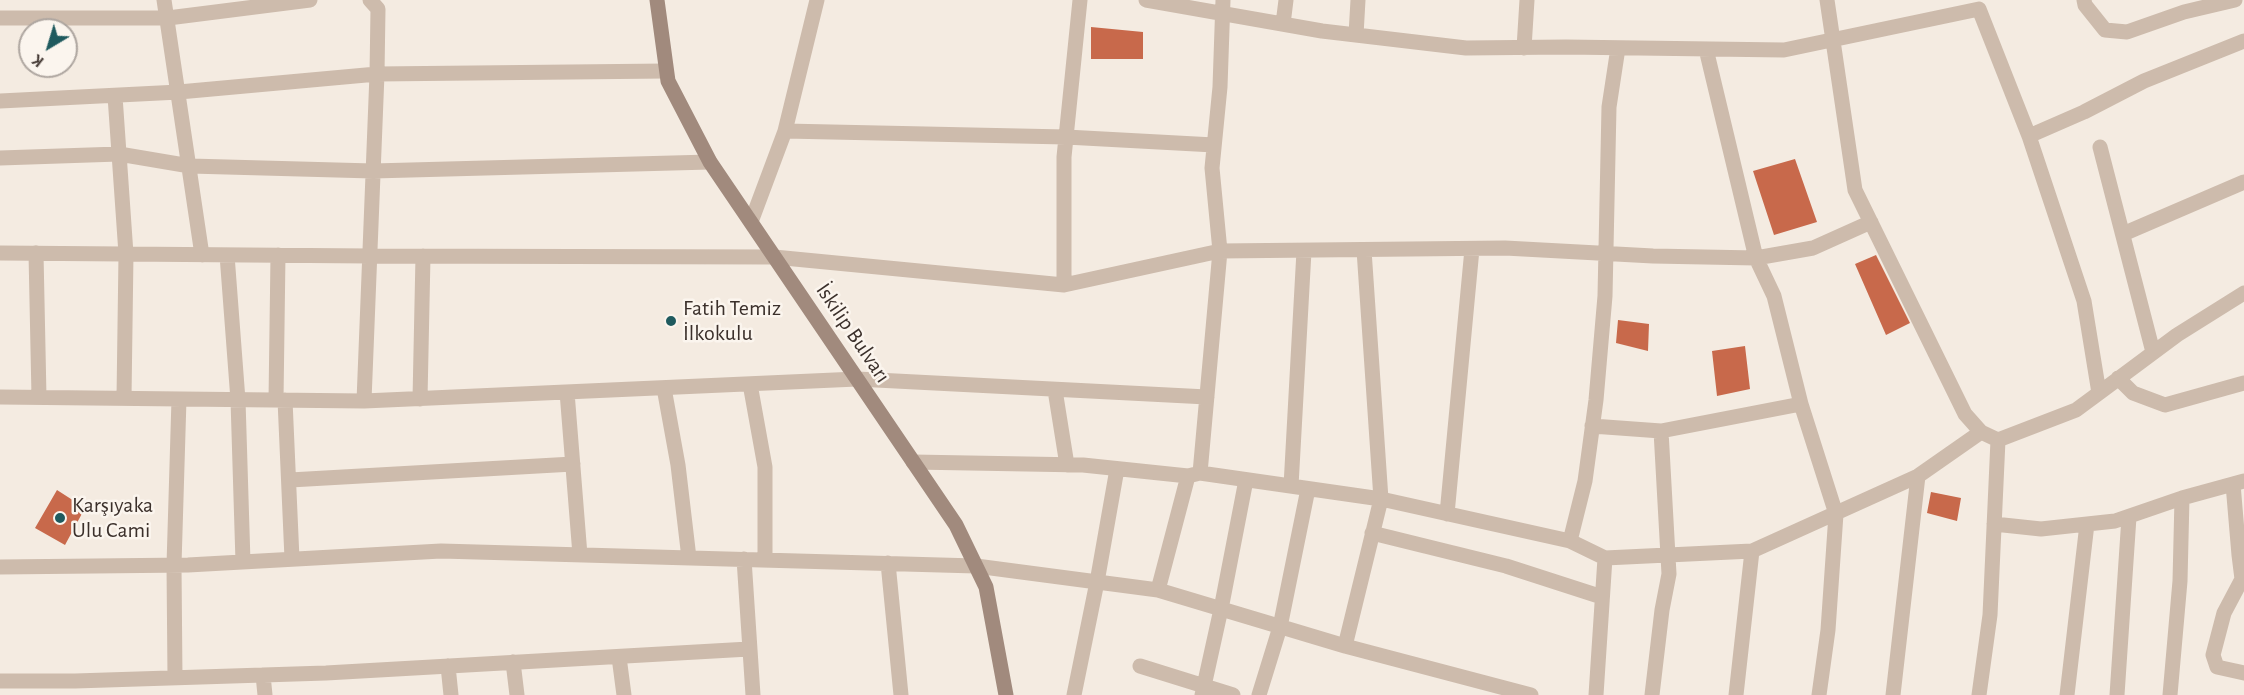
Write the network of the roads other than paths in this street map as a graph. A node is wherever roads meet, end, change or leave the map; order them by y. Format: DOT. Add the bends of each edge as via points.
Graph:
graph roads {
  1 [pos="164,0"];
  2 [pos="310,0"];
  3 [pos="370,0"];
  4 [pos="657,0"];
  5 [pos="817,0"];
  6 [pos="1080,0"];
  7 [pos="1146,0"];
  8 [pos="1286,0"];
  9 [pos="1358,0"];
  10 [pos="1527,0"];
  11 [pos="1827,0"];
  12 [pos="2084,0"];
  13 [pos="2235,0"];
  14 [pos="2191,5"];
  15 [pos="1223,7"];
  16 [pos="0,18"];
  17 [pos="168,18"];
  18 [pos="1283,24"];
  19 [pos="1356,35"];
  20 [pos="1833,41"];
  21 [pos="2244,41"];
  22 [pos="1524,48"];
  23 [pos="1618,48"];
  24 [pos="1706,50"];
  25 [pos="666,71"];
  26 [pos="377,74"];
  27 [pos="179,92"];
  28 [pos="114,96"];
  29 [pos="0,101"];
  30 [pos="785,130"];
  31 [pos="2029,136"];
  32 [pos="1066,137"];
  33 [pos="1214,145"];
  34 [pos="2100,147"];
  35 [pos="119,153"];
  36 [pos="0,158"];
  37 [pos="710,162"];
  38 [pos="190,166"];
  39 [pos="373,171"];
  40 [pos="2244,182"];
  41 [pos="750,222"];
  42 [pos="1871,222"];
  43 [pos="2122,234"];
  44 [pos="1472,249"];
  45 [pos="1364,250"];
  46 [pos="1220,251"];
  47 [pos="1304,252"];
  48 [pos="0,253"];
  49 [pos="36,253"];
  50 [pos="1604,253"];
  51 [pos="126,254"];
  52 [pos="202,255"];
  53 [pos="228,255"];
  54 [pos="278,255"];
  55 [pos="370,256"];
  56 [pos="423,256"];
  57 [pos="774,257"];
  58 [pos="1756,258"];
  59 [pos="1064,285"];
  60 [pos="2244,293"];
  61 [pos="2154,352"];
  62 [pos="2118,378"];
  63 [pos="857,379"];
  64 [pos="2244,383"];
  65 [pos="750,384"];
  66 [pos="664,388"];
  67 [pos="1055,390"];
  68 [pos="567,392"];
  69 [pos="2099,393"];
  70 [pos="0,397"];
  71 [pos="39,397"];
  72 [pos="124,398"];
  73 [pos="1207,398"];
  74 [pos="179,399"];
  75 [pos="420,399"];
  76 [pos="238,400"];
  77 [pos="281,400"];
  78 [pos="364,401"];
  79 [pos="1801,404"];
  80 [pos="1592,426"];
  81 [pos="1661,431"];
  82 [pos="1981,432"];
  83 [pos="1998,440"];
  84 [pos="913,462"];
  85 [pos="573,464"];
  86 [pos="1067,465"];
  87 [pos="1117,469"];
  88 [pos="1194,475"];
  89 [pos="1918,476"];
  90 [pos="290,480"];
  91 [pos="1246,480"];
  92 [pos="2239,482"];
  93 [pos="1291,486"];
  94 [pos="1308,489"];
  95 [pos="2182,498"];
  96 [pos="1381,499"];
  97 [pos="1446,514"];
  98 [pos="1836,514"];
  99 [pos="2129,517"];
  100 [pos="1994,524"];
  101 [pos="2087,525"];
  102 [pos="1372,533"];
  103 [pos="1570,541"];
  104 [pos="1752,551"];
  105 [pos="1669,554"];
  106 [pos="580,555"];
  107 [pos="689,558"];
  108 [pos="1605,558"];
  109 [pos="744,559"];
  110 [pos="292,560"];
  111 [pos="765,560"];
  112 [pos="243,562"];
  113 [pos="888,563"];
  114 [pos="174,565"];
  115 [pos="976,566"];
  116 [pos="0,567"];
  117 [pos="2243,580"];
  118 [pos="1097,582"];
  119 [pos="1158,590"];
  120 [pos="1602,597"];
  121 [pos="1221,609"];
  122 [pos="1280,627"];
  123 [pos="1345,646"];
  124 [pos="749,649"];
  125 [pos="619,657"];
  126 [pos="513,662"];
  127 [pos="448,666"];
  128 [pos="1140,666"];
  129 [pos="2244,673"];
  130 [pos="263,675"];
  131 [pos="175,678"];
  132 [pos="0,681"];
  133 [pos="1203,690"];
  134 [pos="265,695"];
  135 [pos="451,695"];
  136 [pos="517,695"];
  137 [pos="624,695"];
  138 [pos="753,695"];
  139 [pos="901,695"];
  140 [pos="1005,695"];
  141 [pos="1074,695"];
  142 [pos="1233,695"];
  143 [pos="1258,695"];
  144 [pos="1531,695"];
  145 [pos="1596,695"];
  146 [pos="1652,695"];
  147 [pos="1736,695"];
  148 [pos="1819,695"];
  149 [pos="1893,695"];
  150 [pos="1979,695"];
  151 [pos="2067,695"];
  152 [pos="2117,695"];
  153 [pos="2170,695"];
  1 -- 17 [label="street"];
  2 -- 17 [label="street"];
  3 -- 26 [label="street" via="378,9"];
  4 -- 25 [label="main road, İskilip Bulvarı"];
  5 -- 30 [label="street"];
  6 -- 32 [label="street"];
  7 -- 15 [label="street"];
  8 -- 18 [label="street"];
  9 -- 19 [label="street"];
  10 -- 22 [label="street"];
  11 -- 20 [label="street"];
  12 -- 14 [label="street" via="2104,30 2127,32"];
  13 -- 14 [label="street"];
  15 -- 18 [label="street"];
  15 -- 33 [label="street"];
  16 -- 17 [label="street"];
  17 -- 27 [label="street"];
  18 -- 19 [label="street"];
  19 -- 22 [label="street" via="1466,48"];
  20 -- 24 [label="street" via="1784,50"];
  20 -- 31 [label="street" via="1979,9"];
  20 -- 42 [label="street" via="1855,190"];
  21 -- 31 [label="street" via="2144,81"];
  22 -- 23 [label="street"];
  23 -- 24 [label="street"];
  23 -- 50 [label="street" via="1609,107"];
  24 -- 58 [label="street"];
  25 -- 26 [label="street"];
  25 -- 37 [label="main road, İskilip Bulvarı"];
  26 -- 27 [label="street"];
  26 -- 39 [label="street"];
  27 -- 28 [label="street"];
  27 -- 38 [label="street"];
  28 -- 29 [label="street"];
  28 -- 35 [label="street"];
  30 -- 32 [label="street"];
  30 -- 41 [label="street"];
  31 -- 69 [label="street" via="2084,301"];
  32 -- 33 [label="street"];
  32 -- 59 [label="street"];
  33 -- 46 [label="street" via="1212,168"];
  34 -- 43 [label="street"];
  35 -- 36 [label="street"];
  35 -- 38 [label="street"];
  35 -- 51 [label="street"];
  37 -- 39 [label="street"];
  37 -- 41 [label="main road, İskilip Bulvarı"];
  38 -- 39 [label="street"];
  38 -- 52 [label="street"];
  39 -- 55 [label="street"];
  40 -- 43 [label="street"];
  41 -- 57 [label="main road, İskilip Bulvarı"];
  42 -- 58 [label="street" via="1813,248"];
  42 -- 82 [label="street" via="1965,414"];
  43 -- 61 [label="street"];
  44 -- 45 [label="street"];
  44 -- 50 [label="street"];
  44 -- 97 [label="street"];
  45 -- 47 [label="street"];
  45 -- 96 [label="street"];
  46 -- 47 [label="street"];
  46 -- 59 [label="street"];
  46 -- 73 [label="street"];
  47 -- 93 [label="street"];
  48 -- 49 [label="street"];
  49 -- 51 [label="street"];
  49 -- 71 [label="street"];
  50 -- 58 [label="street"];
  50 -- 80 [label="street" via="1605,296"];
  51 -- 52 [label="street"];
  51 -- 72 [label="street"];
  52 -- 53 [label="street"];
  53 -- 54 [label="street"];
  53 -- 76 [label="street"];
  54 -- 55 [label="street"];
  54 -- 77 [label="street"];
  55 -- 56 [label="street"];
  55 -- 78 [label="street"];
  56 -- 57 [label="street"];
  56 -- 75 [label="street"];
  57 -- 59 [label="street"];
  57 -- 63 [label="main road, İskilip Bulvarı"];
  58 -- 79 [label="street" via="1774,296"];
  60 -- 61 [label="street"];
  61 -- 62 [label="street"];
  62 -- 64 [label="street" via="2133,393 2165,405"];
  62 -- 69 [label="street"];
  63 -- 65 [label="street"];
  63 -- 67 [label="street"];
  63 -- 84 [label="main road, İskilip Bulvarı"];
  65 -- 66 [label="street"];
  65 -- 111 [label="street" via="765,467"];
  66 -- 68 [label="street"];
  66 -- 107 [label="street"];
  67 -- 73 [label="street"];
  67 -- 86 [label="street"];
  68 -- 75 [label="street"];
  68 -- 85 [label="street"];
  69 -- 83 [label="street" via="2076,410"];
  70 -- 71 [label="street"];
  71 -- 72 [label="street"];
  72 -- 74 [label="street"];
  73 -- 88 [label="street"];
  74 -- 76 [label="street"];
  74 -- 114 [label="street"];
  75 -- 78 [label="street"];
  76 -- 77 [label="street"];
  76 -- 112 [label="street"];
  77 -- 78 [label="street"];
  77 -- 90 [label="street"];
  79 -- 81 [label="street"];
  79 -- 98 [label="street"];
  80 -- 81 [label="street"];
  80 -- 103 [label="street" via="1585,481"];
  81 -- 105 [label="street"];
  82 -- 83 [label="street"];
  82 -- 89 [label="street"];
  83 -- 100 [label="street"];
  84 -- 86 [label="street"];
  84 -- 115 [label="main road, İskilip Bulvarı" via="956,525"];
  85 -- 90 [label="street"];
  85 -- 106 [label="street"];
  86 -- 87 [label="street"];
  87 -- 88 [label="street"];
  87 -- 118 [label="street"];
  88 -- 91 [label="street"];
  88 -- 119 [label="street"];
  89 -- 98 [label="street"];
  89 -- 149 [label="street"];
  90 -- 110 [label="street"];
  91 -- 93 [label="street"];
  91 -- 121 [label="street"];
  92 -- 95 [label="street"];
  92 -- 117 [label="street"];
  93 -- 94 [label="street"];
  94 -- 96 [label="street"];
  94 -- 122 [label="street"];
  95 -- 99 [label="street"];
  95 -- 153 [label="street" via="2180,581"];
  96 -- 97 [label="street"];
  96 -- 102 [label="street"];
  97 -- 103 [label="street"];
  98 -- 104 [label="street"];
  98 -- 148 [label="street"];
  99 -- 101 [label="street"];
  99 -- 152 [label="street"];
  100 -- 101 [label="street" via="2040,529"];
  100 -- 150 [label="street" via="1990,615"];
  101 -- 151 [label="street"];
  102 -- 120 [label="street" via="1506,566"];
  102 -- 123 [label="street"];
  103 -- 108 [label="street"];
  104 -- 105 [label="street"];
  104 -- 147 [label="street"];
  105 -- 108 [label="street"];
  105 -- 146 [label="street"];
  106 -- 107 [label="street"];
  106 -- 110 [label="street" via="441,551"];
  107 -- 109 [label="street"];
  108 -- 120 [label="street"];
  109 -- 111 [label="street"];
  109 -- 124 [label="street"];
  110 -- 112 [label="street"];
  111 -- 113 [label="street"];
  112 -- 114 [label="street"];
  113 -- 115 [label="street"];
  113 -- 139 [label="street"];
  114 -- 116 [label="street"];
  114 -- 131 [label="street"];
  115 -- 118 [label="street"];
  115 -- 140 [label="main road, İskilip Bulvarı" via="986,587"];
  117 -- 129 [label="street" via="2224,613 2213,655 2217,667"];
  118 -- 119 [label="street"];
  118 -- 141 [label="street"];
  119 -- 121 [label="street"];
  120 -- 145 [label="street"];
  121 -- 122 [label="street"];
  121 -- 133 [label="street"];
  122 -- 123 [label="street"];
  122 -- 143 [label="street"];
  123 -- 144 [label="street"];
  124 -- 125 [label="street"];
  124 -- 138 [label="street"];
  125 -- 126 [label="street"];
  125 -- 137 [label="street"];
  126 -- 127 [label="street"];
  126 -- 136 [label="street"];
  127 -- 130 [label="street"];
  127 -- 135 [label="street"];
  128 -- 133 [label="street"];
  130 -- 131 [label="street"];
  130 -- 134 [label="street"];
  131 -- 132 [label="street"];
  133 -- 142 [label="street"];
}
